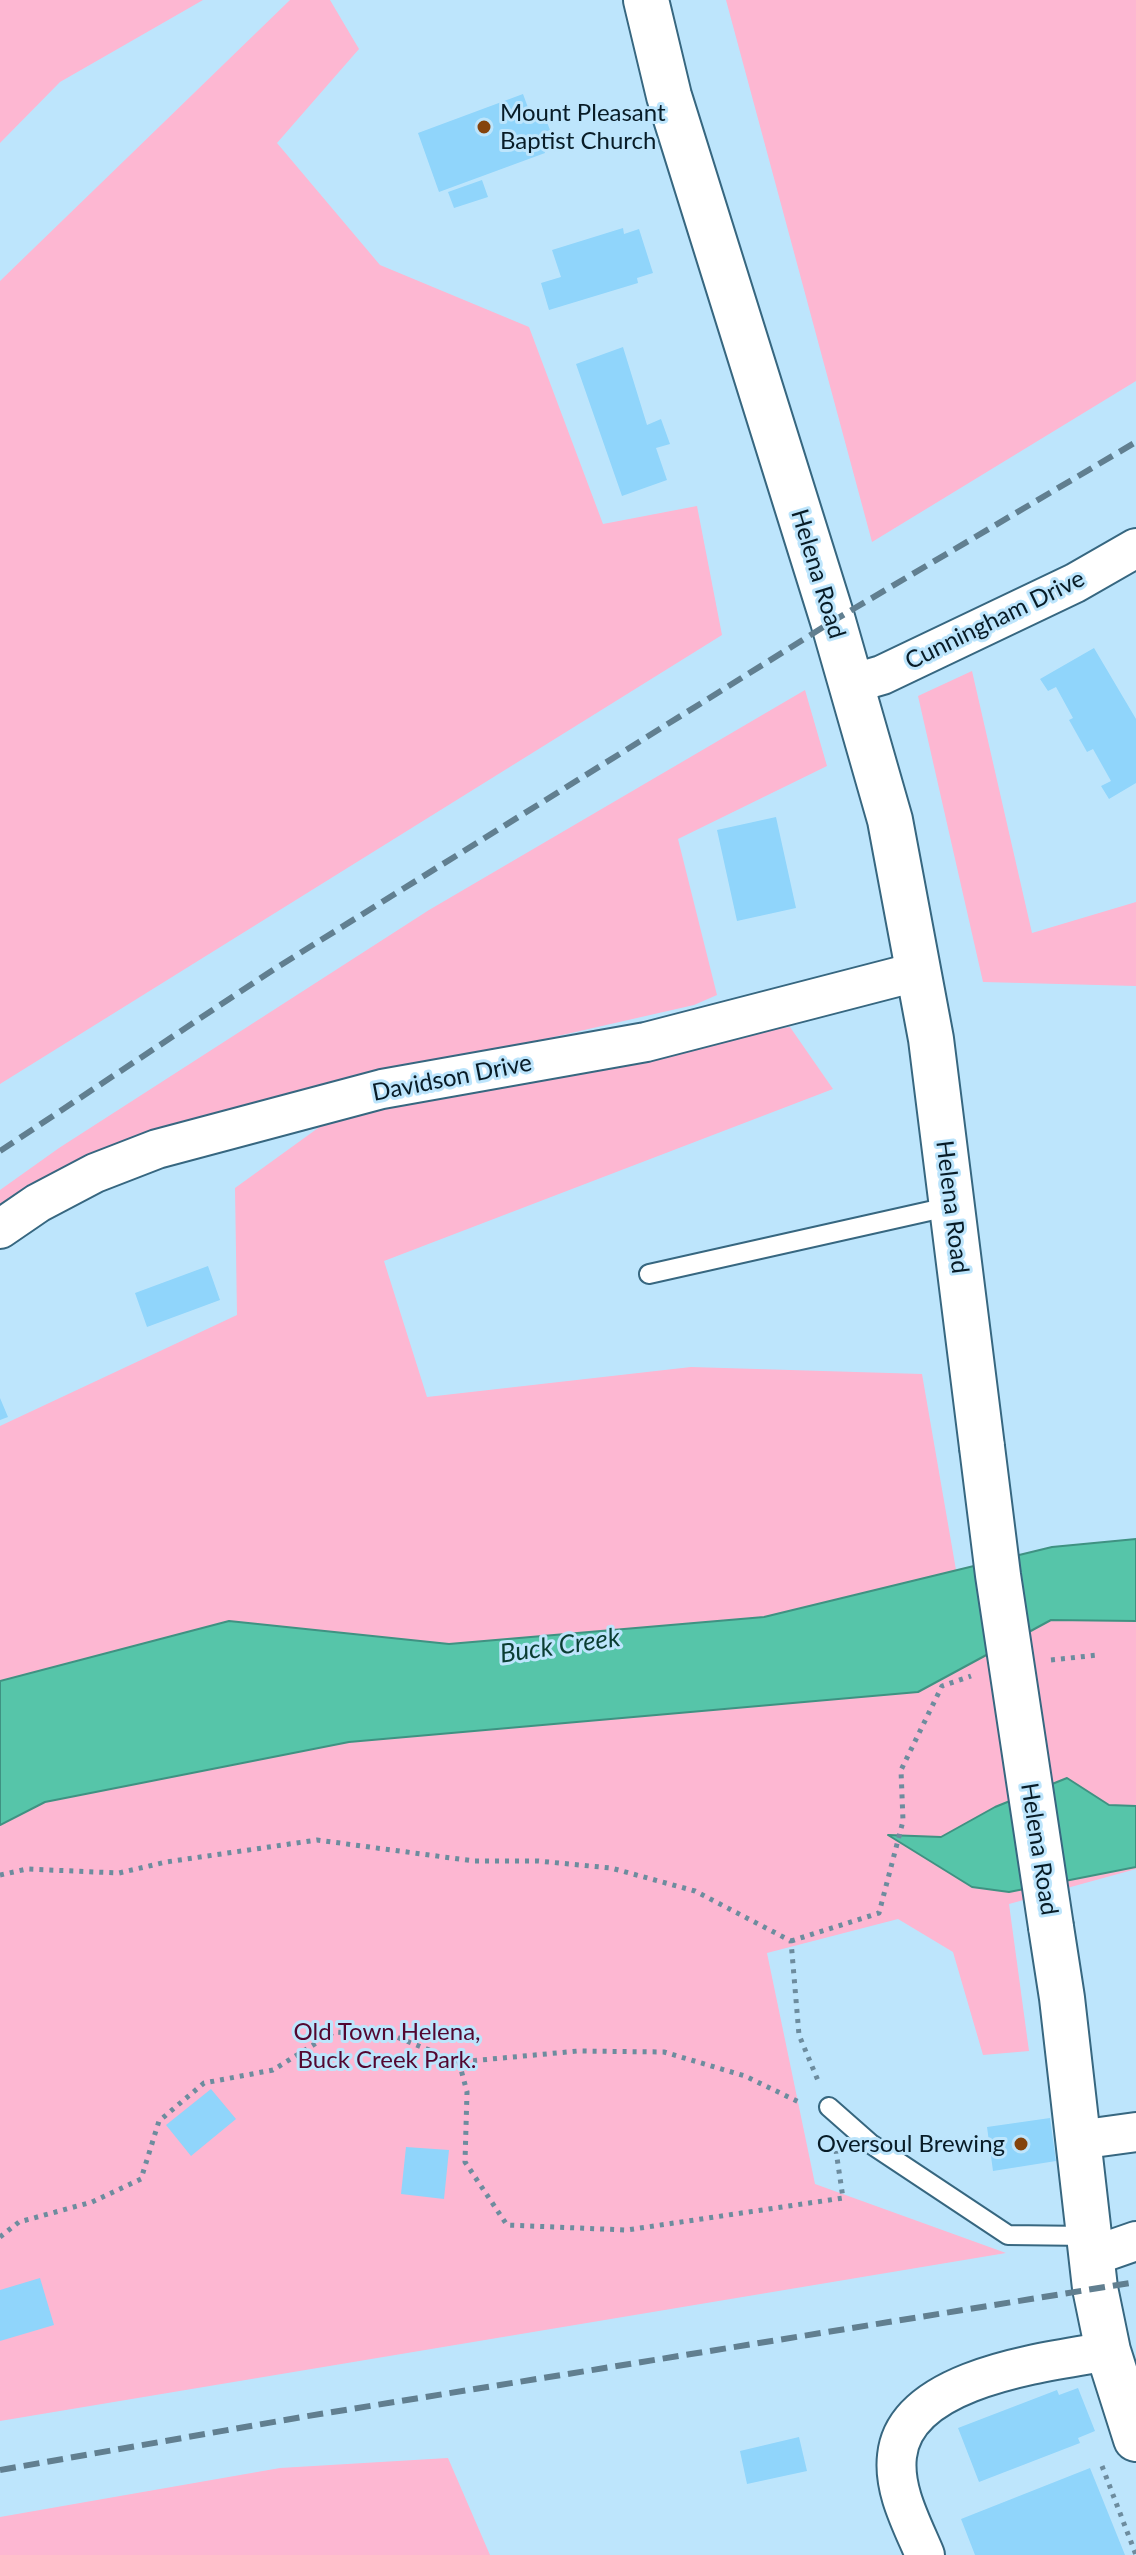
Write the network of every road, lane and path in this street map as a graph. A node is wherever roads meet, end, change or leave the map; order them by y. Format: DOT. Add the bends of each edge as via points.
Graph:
graph roads {
  1 [pos="646,0"];
  2 [pos="1136,548"];
  3 [pos="851,684"];
  4 [pos="920,971"];
  5 [pos="952,1206"];
  6 [pos="0,1229"];
  7 [pos="649,1274"];
  8 [pos="942,1686"];
  9 [pos="0,1875"];
  10 [pos="791,1941"];
  11 [pos="459,2062"];
  12 [pos="829,2107"];
  13 [pos="1136,2132"];
  14 [pos="1078,2140"];
  15 [pos="0,2237"];
  16 [pos="1136,2241"];
  17 [pos="1089,2246"];
  18 [pos="1108,2351"];
  19 [pos="1136,2439"];
  20 [pos="925,2555"];
  1 -- 3 [label="main road, Helena Road" via="669,96"];
  2 -- 3 [label="street, Cunningham Drive" via="1075,583 882,675"];
  3 -- 4 [label="main road, Helena Road" via="890,820"];
  4 -- 5 [label="main road, Helena Road"];
  4 -- 6 [label="street, Davidson Drive" via="646,1042 382,1089 157,1149 95,1173"];
  5 -- 7 [label="lane"];
  5 -- 14 [label="main road, Helena Road, bridge"];
  8 -- 10 [label="path" via="901,1770 903,1821 879,1913"];
  9 -- 10 [label="path" via="27,1869 119,1873 317,1840 474,1861 611,1868 695,1891"];
  10 -- 12 [label="path" via="799,2035"];
  11 -- 12 [label="path" via="578,2051 664,2052 745,2076 809,2107"];
  11 -- 12 [label="path" via="467,2092 465,2162 507,2225 627,2230 843,2198"];
  11 -- 15 [label="path" via="394,2036 334,2032 273,2070 204,2083 159,2121 141,2179 92,2202 19,2222"];
  12 -- 17 [label="lane" via="871,2144 1008,2235"];
  13 -- 14 [label="street"];
  14 -- 17 [label="main road, Helena Road"];
  16 -- 17 [label="street"];
  17 -- 18 [label="main road, Helena Road"];
  18 -- 19 [label="main road, Helena Road"];
  18 -- 20 [label="street" via="965,2384 916,2415 903,2434 898,2479"];
}
